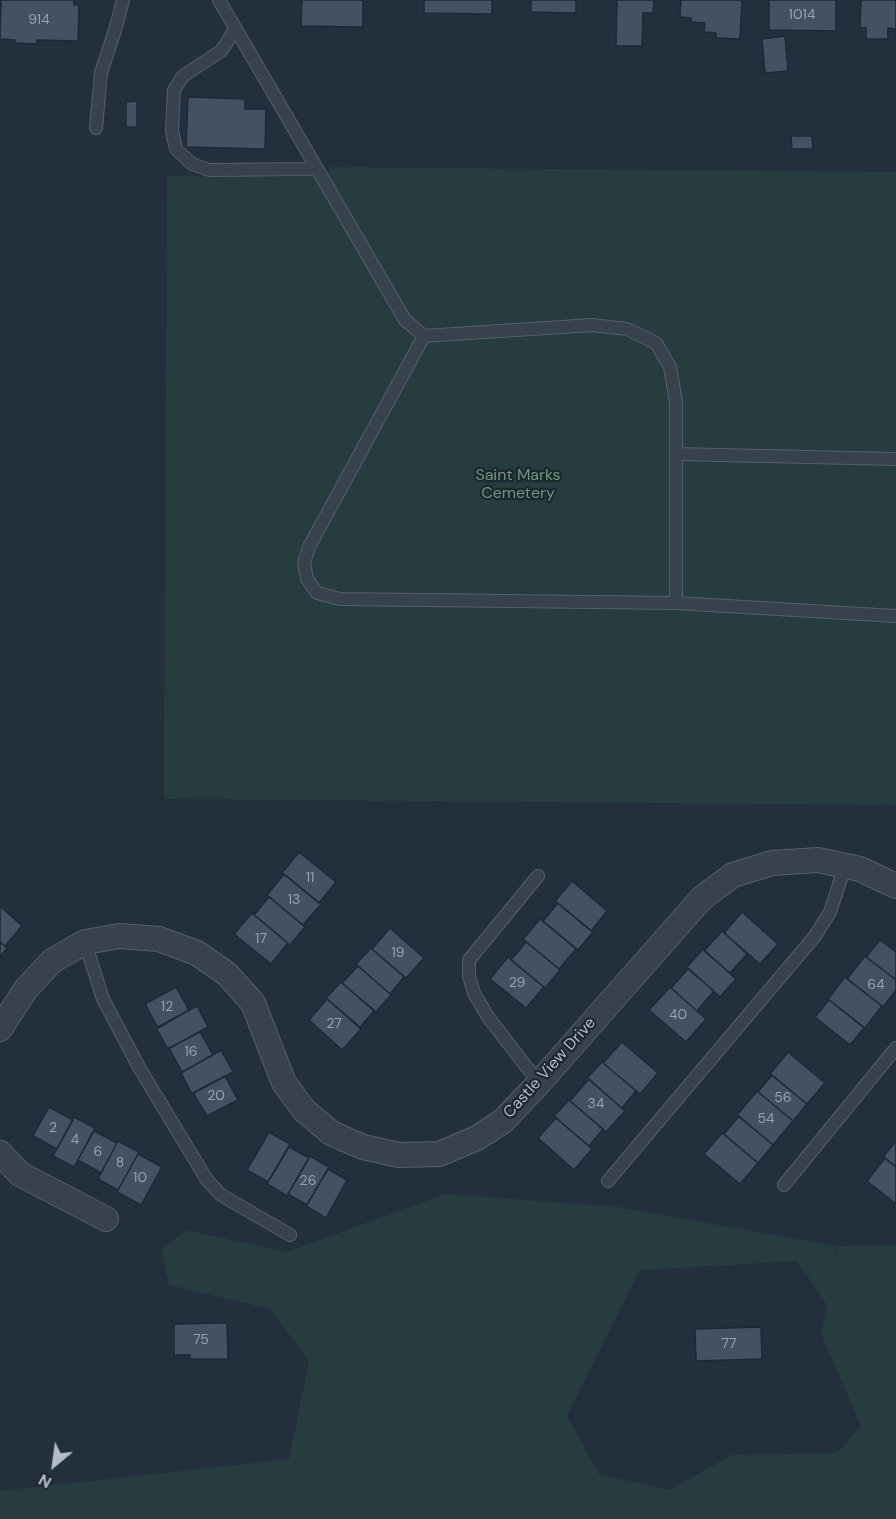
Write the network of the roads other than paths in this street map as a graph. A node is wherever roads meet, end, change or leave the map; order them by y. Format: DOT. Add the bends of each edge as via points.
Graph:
graph roads {
  1 [pos="123,0"];
  2 [pos="219,0"];
  3 [pos="235,28"];
  4 [pos="96,128"];
  5 [pos="317,169"];
  6 [pos="424,336"];
  7 [pos="676,454"];
  8 [pos="896,459"];
  9 [pos="676,603"];
  10 [pos="896,616"];
  11 [pos="845,866"];
  12 [pos="538,876"];
  13 [pos="896,886"];
  14 [pos="85,942"];
  15 [pos="0,1029"];
  16 [pos="896,1048"];
  17 [pos="539,1083"];
  18 [pos="0,1153"];
  19 [pos="608,1181"];
  20 [pos="784,1185"];
  21 [pos="106,1219"];
  22 [pos="290,1235"];
  1 -- 4 [label="lane" via="101,73"];
  2 -- 3 [label="lane"];
  3 -- 5 [label="lane"];
  3 -- 5 [label="lane" via="220,51 183,76 174,90 172,131 176,149 192,164 209,170"];
  5 -- 6 [label="lane" via="405,320"];
  6 -- 7 [label="lane" via="592,325 627,329 656,344 670,367 676,402"];
  6 -- 9 [label="lane" via="309,547 304,563 307,579 317,593 340,599"];
  7 -- 8 [label="lane"];
  7 -- 9 [label="lane"];
  9 -- 10 [label="lane"];
  11 -- 13 [label="street, Castle View Drive"];
  11 -- 17 [label="street, Castle View Drive" via="818,860 772,863 733,875 702,898"];
  11 -- 19 [label="lane" via="830,912 815,936"];
  12 -- 17 [label="lane" via="469,960 469,976 488,1017"];
  14 -- 15 [label="street, Castle View Drive" via="52,961 26,989"];
  14 -- 17 [label="street, Castle View Drive" via="120,936 159,939 197,953 227,974 253,1003 284,1083 304,1110 331,1133 363,1147 399,1155 439,1154 477,1138 503,1121"];
  14 -- 22 [label="lane" via="103,999 207,1180 221,1195"];
  16 -- 20 [label="lane"];
  18 -- 21 [label="street" via="20,1174"];
}
